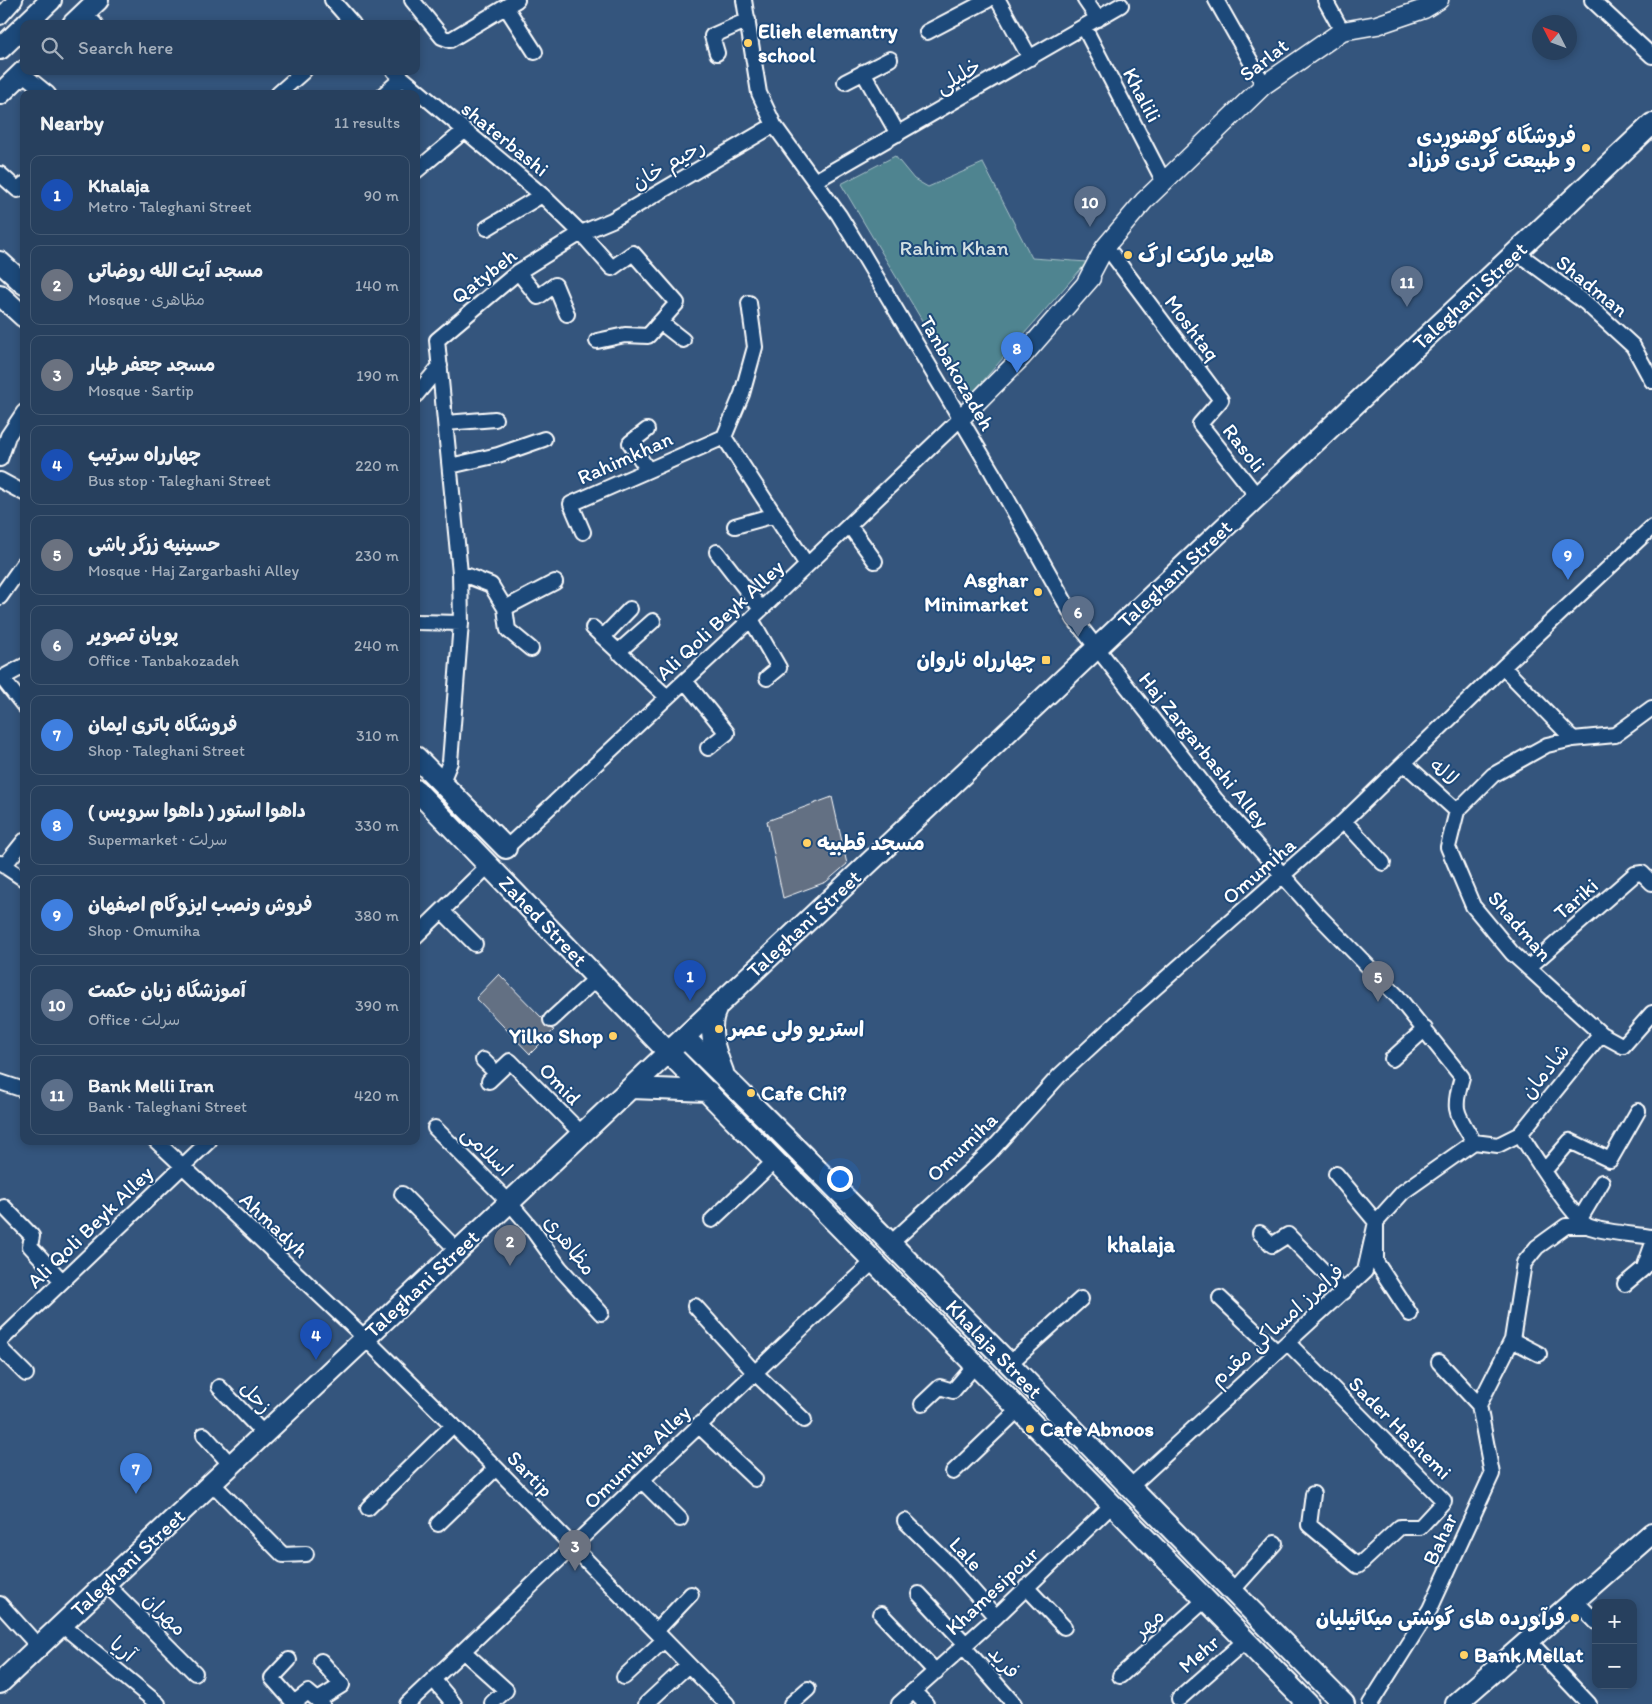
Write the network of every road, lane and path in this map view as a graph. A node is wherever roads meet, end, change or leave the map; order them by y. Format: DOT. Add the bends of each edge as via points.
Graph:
graph roads {
  1 [pos="15,0"];
  2 [pos="51,0"];
  3 [pos="332,0"];
  4 [pos="412,0"];
  5 [pos="744,0"];
  6 [pos="988,0"];
  7 [pos="998,0"];
  8 [pos="1085,0"];
  9 [pos="1216,0"];
  10 [pos="1325,0"];
  11 [pos="1439,0"];
  12 [pos="1592,0"];
  13 [pos="511,3"];
  14 [pos="1121,5"];
  15 [pos="0,17"];
  16 [pos="1098,19"];
  17 [pos="30,20"];
  18 [pos="350,20"];
  19 [pos="748,20"];
  20 [pos="1084,27"];
  21 [pos="20,30"];
  22 [pos="1342,31"];
  23 [pos="927,32"];
  24 [pos="0,49"];
  25 [pos="535,52"];
  26 [pos="717,53"];
  27 [pos="1652,56"];
  28 [pos="1030,58"];
  29 [pos="890,59"];
  30 [pos="863,72"];
  31 [pos="20,75"];
  32 [pos="26,75"];
  33 [pos="299,75"];
  34 [pos="398,75"];
  35 [pos="845,82"];
  36 [pos="1264,85"];
  37 [pos="43,90"];
  38 [pos="283,90"];
  39 [pos="387,90"];
  40 [pos="416,90"];
  41 [pos="0,94"];
  42 [pos="420,94"];
  43 [pos="1652,124"];
  44 [pos="774,125"];
  45 [pos="464,131"];
  46 [pos="898,134"];
  47 [pos="420,168"];
  48 [pos="0,174"];
  49 [pos="815,182"];
  50 [pos="1164,182"];
  51 [pos="20,188"];
  52 [pos="542,195"];
  53 [pos="487,228"];
  54 [pos="581,233"];
  55 [pos="1109,251"];
  56 [pos="1516,252"];
  57 [pos="0,262"];
  58 [pos="518,272"];
  59 [pos="20,280"];
  60 [pos="0,295"];
  61 [pos="750,303"];
  62 [pos="20,313"];
  63 [pos="567,314"];
  64 [pos="660,322"];
  65 [pos="683,340"];
  66 [pos="597,342"];
  67 [pos="440,366"];
  68 [pos="1652,382"];
  69 [pos="420,390"];
  70 [pos="20,418"];
  71 [pos="494,419"];
  72 [pos="960,419"];
  73 [pos="446,423"];
  74 [pos="1200,424"];
  75 [pos="647,430"];
  76 [pos="724,437"];
  77 [pos="544,439"];
  78 [pos="0,458"];
  79 [pos="450,466"];
  80 [pos="648,470"];
  81 [pos="0,480"];
  82 [pos="20,491"];
  83 [pos="1257,496"];
  84 [pos="775,515"];
  85 [pos="849,525"];
  86 [pos="735,526"];
  87 [pos="1652,527"];
  88 [pos="583,532"];
  89 [pos="717,552"];
  90 [pos="875,561"];
  91 [pos="807,565"];
  92 [pos="20,570"];
  93 [pos="460,573"];
  94 [pos="555,582"];
  95 [pos="0,597"];
  96 [pos="505,608"];
  97 [pos="630,609"];
  98 [pos="761,609"];
  99 [pos="751,619"];
  100 [pos="653,621"];
  101 [pos="420,622"];
  102 [pos="462,623"];
  103 [pos="1096,648"];
  104 [pos="531,649"];
  105 [pos="618,652"];
  106 [pos="1502,667"];
  107 [pos="20,668"];
  108 [pos="1,678"];
  109 [pos="767,678"];
  110 [pos="685,681"];
  111 [pos="667,697"];
  112 [pos="20,701"];
  113 [pos="1652,708"];
  114 [pos="1573,739"];
  115 [pos="708,748"];
  116 [pos="420,761"];
  117 [pos="1404,763"];
  118 [pos="441,784"];
  119 [pos="420,794"];
  120 [pos="1457,811"];
  121 [pos="1344,821"];
  122 [pos="20,845"];
  123 [pos="506,848"];
  124 [pos="1383,863"];
  125 [pos="2,864"];
  126 [pos="489,865"];
  127 [pos="20,876"];
  128 [pos="1283,877"];
  129 [pos="1652,883"];
  130 [pos="442,911"];
  131 [pos="420,932"];
  132 [pos="475,944"];
  133 [pos="1528,968"];
  134 [pos="597,978"];
  135 [pos="718,1006"];
  136 [pos="1652,1013"];
  137 [pos="551,1020"];
  138 [pos="1425,1029"];
  139 [pos="1601,1034"];
  140 [pos="685,1038"];
  141 [pos="669,1053"];
  142 [pos="1392,1059"];
  143 [pos="483,1060"];
  144 [pos="723,1074"];
  145 [pos="0,1082"];
  146 [pos="632,1088"];
  147 [pos="20,1089"];
  148 [pos="708,1091"];
  149 [pos="740,1093"];
  150 [pos="726,1108"];
  151 [pos="1638,1111"];
  152 [pos="435,1128"];
  153 [pos="582,1134"];
  154 [pos="1520,1134"];
  155 [pos="1474,1142"];
  156 [pos="160,1145"];
  157 [pos="205,1145"];
  158 [pos="776,1160"];
  159 [pos="182,1166"];
  160 [pos="1544,1171"];
  161 [pos="1336,1174"];
  162 [pos="1602,1182"];
  163 [pos="402,1194"];
  164 [pos="509,1202"];
  165 [pos="4,1207"];
  166 [pos="712,1220"];
  167 [pos="1376,1222"];
  168 [pos="1584,1223"];
  169 [pos="1260,1233"];
  170 [pos="1652,1238"];
  171 [pos="891,1243"];
  172 [pos="1652,1246"];
  173 [pos="458,1251"];
  174 [pos="874,1261"];
  175 [pos="62,1281"];
  176 [pos="1624,1284"];
  177 [pos="1344,1292"];
  178 [pos="1220,1298"];
  179 [pos="1081,1299"];
  180 [pos="695,1306"];
  181 [pos="601,1313"];
  182 [pos="1410,1314"];
  183 [pos="365,1338"];
  184 [pos="1512,1340"];
  185 [pos="0,1341"];
  186 [pos="1288,1343"];
  187 [pos="0,1348"];
  188 [pos="1277,1352"];
  189 [pos="1539,1354"];
  190 [pos="1439,1362"];
  191 [pos="1009,1364"];
  192 [pos="975,1365"];
  193 [pos="754,1372"];
  194 [pos="26,1374"];
  195 [pos="219,1387"];
  196 [pos="922,1404"];
  197 [pos="1479,1405"];
  198 [pos="1019,1409"];
  199 [pos="804,1420"];
  200 [pos="453,1424"];
  201 [pos="698,1425"];
  202 [pos="264,1434"];
  203 [pos="1076,1434"];
  204 [pos="204,1435"];
  205 [pos="1060,1450"];
  206 [pos="231,1465"];
  207 [pos="496,1468"];
  208 [pos="953,1472"];
  209 [pos="755,1479"];
  210 [pos="642,1481"];
  211 [pos="212,1483"];
  212 [pos="1129,1488"];
  213 [pos="1313,1494"];
  214 [pos="1112,1505"];
  215 [pos="368,1508"];
  216 [pos="680,1519"];
  217 [pos="905,1521"];
  218 [pos="438,1524"];
  219 [pos="1652,1533"];
  220 [pos="1276,1542"];
  221 [pos="573,1547"];
  222 [pos="306,1554"];
  223 [pos="106,1584"];
  224 [pos="1026,1587"];
  225 [pos="1232,1591"];
  226 [pos="691,1594"];
  227 [pos="919,1594"];
  228 [pos="1205,1600"];
  229 [pos="1575,1600"];
  230 [pos="0,1604"];
  231 [pos="881,1614"];
  232 [pos="996,1616"];
  233 [pos="1592,1618"];
  234 [pos="62,1625"];
  235 [pos="1064,1627"];
  236 [pos="660,1635"];
  237 [pos="1246,1640"];
  238 [pos="1528,1641"];
  239 [pos="963,1646"];
  240 [pos="39,1647"];
  241 [pos="463,1651"];
  242 [pos="289,1660"];
  243 [pos="321,1661"];
  244 [pos="688,1665"];
  245 [pos="936,1672"];
  246 [pos="195,1673"];
  247 [pos="1315,1674"];
  248 [pos="1120,1676"];
  249 [pos="624,1677"];
  250 [pos="433,1679"];
  251 [pos="0,1683"];
  252 [pos="808,1688"];
  253 [pos="913,1691"];
  254 [pos="1302,1698"];
  255 [pos="1179,1699"];
  256 [pos="320,1702"];
  257 [pos="492,1703"];
  258 [pos="158,1704"];
  259 [pos="407,1704"];
  260 [pos="454,1704"];
  261 [pos="646,1704"];
  262 [pos="727,1704"];
  263 [pos="791,1704"];
  264 [pos="899,1704"];
  265 [pos="926,1704"];
  266 [pos="1014,1704"];
  267 [pos="1344,1704"];
  268 [pos="1370,1704"];
  269 [pos="1456,1704"];
  270 [pos="1589,1704"];
  1 -- 15 [label="street"];
  2 -- 17 [label="main road"];
  3 -- 18 [label="street"];
  4 -- 13 [label="street" via="442,37 450,40"];
  5 -- 19 [label="street, Tanbakozadeh"];
  6 -- 23 [label="street"];
  7 -- 28 [label="street"];
  8 -- 16 [label="street"];
  9 -- 36 [label="street"];
  10 -- 22 [label="street"];
  11 -- 22 [label="street, Sarlat" via="1424,9 1396,18"];
  12 -- 27 [label="street"];
  13 -- 25 [label="street"];
  14 -- 16 [label="street, خلیلی"];
  16 -- 20 [label="street, خلیلی"];
  19 -- 26 [label="street" via="712,36"];
  19 -- 44 [label="street, Tanbakozadeh" via="759,94"];
  20 -- 28 [label="street, خلیلی"];
  20 -- 50 [label="street, Khalili"];
  21 -- 24 [label="main road"];
  22 -- 36 [label="street, Sarlat"];
  28 -- 46 [label="street, خلیلی"];
  29 -- 30 [label="street"];
  30 -- 35 [label="street"];
  30 -- 46 [label="street"];
  31 -- 41 [label="main road"];
  32 -- 37 [label="street"];
  33 -- 38 [label="street"];
  34 -- 39 [label="street"];
  34 -- 40 [label="street, shaterbashi"];
  36 -- 50 [label="street, Sarlat"];
  42 -- 45 [label="street, shaterbashi"];
  43 -- 56 [label="main road, Taleghani Street"];
  44 -- 49 [label="street, Tanbakozadeh"];
  44 -- 54 [label="street, رحیم خان" via="612,220"];
  45 -- 47 [label="street"];
  45 -- 52 [label="street, shaterbashi"];
  46 -- 49 [label="street, خلیلی"];
  48 -- 51 [label="street" via="18,190"];
  49 -- 72 [label="street, Tanbakozadeh" via="856,242"];
  50 -- 55 [label="street, Sarlat" via="1144,202"];
  52 -- 53 [label="street"];
  52 -- 54 [label="street, shaterbashi"];
  54 -- 58 [label="street, Qatybeh"];
  54 -- 64 [label="street, shaterbashi" via="612,268 633,252 677,303"];
  55 -- 72 [label="street, Sarlat" via="1085,285"];
  55 -- 74 [label="street, Moshtaq" via="1221,400"];
  56 -- 68 [label="street, Shadman" via="1586,303 1633,346"];
  56 -- 83 [label="main road, Taleghani Street"];
  57 -- 59 [label="main road"];
  58 -- 63 [label="street" via="538,297 554,285"];
  58 -- 67 [label="street, Qatybeh" via="437,340"];
  60 -- 62 [label="main road"];
  61 -- 76 [label="street" via="755,347 742,394"];
  64 -- 65 [label="street"];
  64 -- 66 [label="street" via="648,336 625,335"];
  67 -- 69 [label="street"];
  67 -- 73 [label="street, Qatybeh"];
  70 -- 78 [label="street" via="8,436"];
  71 -- 73 [label="street"];
  72 -- 85 [label="street, Ali Qoli Beyk Alley"];
  72 -- 103 [label="street, Tanbakozadeh" via="1075,620"];
  73 -- 79 [label="street, Qatybeh"];
  74 -- 83 [label="street, Rasoli"];
  75 -- 80 [label="street" via="630,443"];
  76 -- 80 [label="street, Rahimkhan"];
  76 -- 84 [label="street"];
  77 -- 79 [label="street" via="498,455"];
  79 -- 93 [label="street, Qatybeh"];
  80 -- 88 [label="street, Rahimkhan" via="571,504"];
  81 -- 82 [label="street"];
  83 -- 103 [label="main road, Taleghani Street"];
  84 -- 86 [label="street"];
  84 -- 91 [label="street"];
  85 -- 90 [label="street"];
  85 -- 91 [label="street, Ali Qoli Beyk Alley"];
  87 -- 106 [label="street, Omumiha"];
  89 -- 98 [label="street"];
  91 -- 98 [label="street, Ali Qoli Beyk Alley"];
  92 -- 95 [label="street"];
  93 -- 96 [label="street" via="491,585"];
  93 -- 102 [label="street, Qatybeh"];
  94 -- 96 [label="street"];
  96 -- 104 [label="street" via="508,630"];
  97 -- 105 [label="street" via="598,633"];
  98 -- 99 [label="street, Ali Qoli Beyk Alley"];
  99 -- 109 [label="street" via="779,668"];
  99 -- 110 [label="street, Ali Qoli Beyk Alley"];
  100 -- 105 [label="street"];
  101 -- 102 [label="street"];
  102 -- 118 [label="street, Qatybeh" via="450,762"];
  103 -- 128 [label="street, Haj Zargarbashi Alley" via="1216,800"];
  103 -- 135 [label="main road, Taleghani Street"];
  105 -- 111 [label="street"];
  106 -- 114 [label="street"];
  106 -- 117 [label="street, Omumiha"];
  107 -- 108 [label="street"];
  108 -- 112 [label="street"];
  110 -- 111 [label="street, Ali Qoli Beyk Alley"];
  110 -- 115 [label="street" via="726,733"];
  111 -- 123 [label="street, Ali Qoli Beyk Alley"];
  113 -- 114 [label="street" via="1615,736"];
  114 -- 120 [label="street" via="1547,745 1493,775"];
  116 -- 118 [label="main road, Zahed Street"];
  117 -- 120 [label="street, لاله"];
  117 -- 121 [label="street, Omumiha"];
  118 -- 123 [label="main road, Zahed Street"];
  119 -- 126 [label="main road, Zahed Street"];
  120 -- 133 [label="street, Shadman" via="1448,847 1473,906"];
  121 -- 124 [label="street"];
  121 -- 128 [label="street, Omumiha"];
  122 -- 125 [label="street"];
  125 -- 127 [label="street"];
  126 -- 130 [label="street"];
  126 -- 134 [label="main road, Zahed Street"];
  128 -- 138 [label="street, Haj Zargarbashi Alley"];
  128 -- 171 [label="street, Omumiha" via="1138,1002 1059,1076 990,1152"];
  129 -- 133 [label="street, Tariki" via="1642,873 1635,874"];
  130 -- 131 [label="street"];
  130 -- 132 [label="street"];
  133 -- 139 [label="street, Shadman"];
  134 -- 137 [label="street"];
  134 -- 141 [label="main road, Zahed Street"];
  135 -- 140 [label="main road, Taleghani Street"];
  135 -- 144 [label="main road" via="712,1018 712,1036"];
  136 -- 139 [label="street, Shadman" via="1623,1046"];
  138 -- 142 [label="street"];
  138 -- 155 [label="street, Haj Zargarbashi Alley" via="1462,1077 1455,1102 1457,1114"];
  139 -- 154 [label="street, شادمان"];
  140 -- 141 [label="main road, Taleghani Street"];
  140 -- 144 [label="main road, Khalaja Street"];
  141 -- 146 [label="main road, Taleghani Street"];
  141 -- 148 [label="main road, Khalaja Street"];
  143 -- 153 [label="street, Omid" via="493,1077 510,1061"];
  144 -- 149 [label="main road, Khalaja Street"];
  145 -- 147 [label="street"];
  146 -- 148 [label="main road"];
  146 -- 153 [label="main road, Taleghani Street"];
  148 -- 150 [label="main road, Khalaja Street"];
  149 -- 150 [label="main road"];
  149 -- 171 [label="main road, Khalaja Street"];
  150 -- 158 [label="main road, Khalaja Street"];
  151 -- 160 [label="street" via="1610,1160 1570,1141"];
  152 -- 164 [label="street, اسلامی"];
  153 -- 164 [label="main road, Taleghani Street"];
  154 -- 155 [label="street" via="1498,1145"];
  154 -- 160 [label="street"];
  155 -- 167 [label="street, فرامرز امساکی مقدم" via="1403,1192"];
  156 -- 159 [label="street, Ahmadyh"];
  157 -- 159 [label="street, Ali Qoli Beyk Alley"];
  158 -- 166 [label="street"];
  158 -- 174 [label="main road, Khalaja Street"];
  159 -- 175 [label="street, Ali Qoli Beyk Alley"];
  159 -- 183 [label="street, Ahmadyh"];
  160 -- 168 [label="street"];
  161 -- 167 [label="street"];
  162 -- 168 [label="street"];
  163 -- 173 [label="street"];
  164 -- 173 [label="main road, Taleghani Street"];
  164 -- 181 [label="street, مظاهری" via="560,1268"];
  165 -- 175 [label="street" via="32,1236 30,1246"];
  167 -- 177 [label="street, فرامرز امساکی مقدم" via="1365,1271"];
  167 -- 182 [label="street" via="1376,1262"];
  168 -- 170 [label="street"];
  168 -- 184 [label="street" via="1566,1226 1537,1247 1524,1263"];
  169 -- 177 [label="street" via="1272,1245 1288,1235"];
  171 -- 191 [label="main road, Khalaja Street"];
  172 -- 176 [label="street" via="1644,1268"];
  173 -- 183 [label="main road, Taleghani Street"];
  174 -- 192 [label="main road, Khalaja Street"];
  174 -- 193 [label="street, Omumiha Alley"];
  175 -- 185 [label="street, Ali Qoli Beyk Alley"];
  177 -- 186 [label="street, فرامرز امساکی مقدم"];
  178 -- 188 [label="street"];
  179 -- 191 [label="street"];
  180 -- 193 [label="street"];
  183 -- 200 [label="street, Sartip"];
  183 -- 202 [label="main road, Taleghani Street"];
  184 -- 189 [label="street"];
  184 -- 197 [label="street"];
  186 -- 188 [label="street, فرامرز امساکی مقدم"];
  186 -- 213 [label="street, Sader Hashemi" via="1444,1501 1420,1527 1400,1527 1358,1566 1309,1525"];
  187 -- 194 [label="street"];
  188 -- 212 [label="street, فرامرز امساکی مقدم"];
  190 -- 197 [label="street"];
  191 -- 203 [label="main road, Khalaja Street"];
  192 -- 196 [label="street" via="953,1391 940,1387"];
  192 -- 198 [label="main road, Khalaja Street"];
  193 -- 199 [label="street"];
  193 -- 201 [label="street, Omumiha Alley"];
  195 -- 202 [label="street, زحل"];
  197 -- 268 [label="street, Bahar" via="1492,1474 1430,1609"];
  198 -- 205 [label="main road, Khalaja Street"];
  198 -- 208 [label="street"];
  200 -- 207 [label="street, Sartip"];
  200 -- 215 [label="street"];
  201 -- 209 [label="street"];
  201 -- 210 [label="street, Omumiha Alley"];
  202 -- 206 [label="main road, Taleghani Street"];
  203 -- 205 [label="main road"];
  203 -- 212 [label="main road, Khalaja Street"];
  204 -- 206 [label="street"];
  205 -- 214 [label="main road, Khalaja Street"];
  206 -- 211 [label="main road, Taleghani Street"];
  207 -- 218 [label="street"];
  207 -- 221 [label="street, Sartip"];
  210 -- 216 [label="street"];
  210 -- 221 [label="street, Omumiha Alley"];
  211 -- 222 [label="street" via="283,1555"];
  211 -- 223 [label="main road, Taleghani Street"];
  212 -- 225 [label="main road, Khalaja Street"];
  214 -- 224 [label="street, Khamesipour"];
  214 -- 228 [label="main road, Khalaja Street"];
  217 -- 232 [label="street, Lale"];
  219 -- 229 [label="main road"];
  220 -- 225 [label="street"];
  221 -- 236 [label="street, Sartip"];
  221 -- 241 [label="street, Omumiha Alley"];
  223 -- 234 [label="main road, Taleghani Street"];
  223 -- 246 [label="street, مهران"];
  224 -- 232 [label="street, Khamesipour"];
  224 -- 235 [label="street"];
  225 -- 247 [label="main road, Khalaja Street"];
  226 -- 236 [label="street"];
  227 -- 239 [label="street, فرید" via="962,1640"];
  228 -- 237 [label="main road, Khalaja Street"];
  228 -- 248 [label="street, مهر"];
  229 -- 233 [label="street"];
  229 -- 238 [label="main road"];
  230 -- 240 [label="street"];
  231 -- 245 [label="street"];
  232 -- 239 [label="street, Khamesipour"];
  234 -- 240 [label="main road, Taleghani Street"];
  234 -- 258 [label="street, آریا"];
  236 -- 244 [label="street, Sartip"];
  236 -- 249 [label="street"];
  237 -- 254 [label="main road, Khalaja Street"];
  237 -- 255 [label="street, Mehr"];
  238 -- 269 [label="main road"];
  238 -- 270 [label="street"];
  239 -- 245 [label="street, Khamesipour"];
  239 -- 266 [label="street, فرید"];
  240 -- 251 [label="main road, Taleghani Street"];
  241 -- 250 [label="street, Omumiha Alley"];
  241 -- 257 [label="street" via="506,1690"];
  242 -- 256 [label="street" via="272,1678 294,1703 308,1692"];
  243 -- 256 [label="street" via="342,1685"];
  244 -- 261 [label="street"];
  244 -- 262 [label="street, Sartip"];
  245 -- 253 [label="street, Khamesipour"];
  247 -- 254 [label="main road"];
  247 -- 267 [label="main road, Khalaja Street"];
  250 -- 259 [label="street, Omumiha Alley"];
  250 -- 260 [label="street"];
  252 -- 263 [label="street"];
  253 -- 264 [label="street, Khamesipour"];
  253 -- 265 [label="street"];
}
